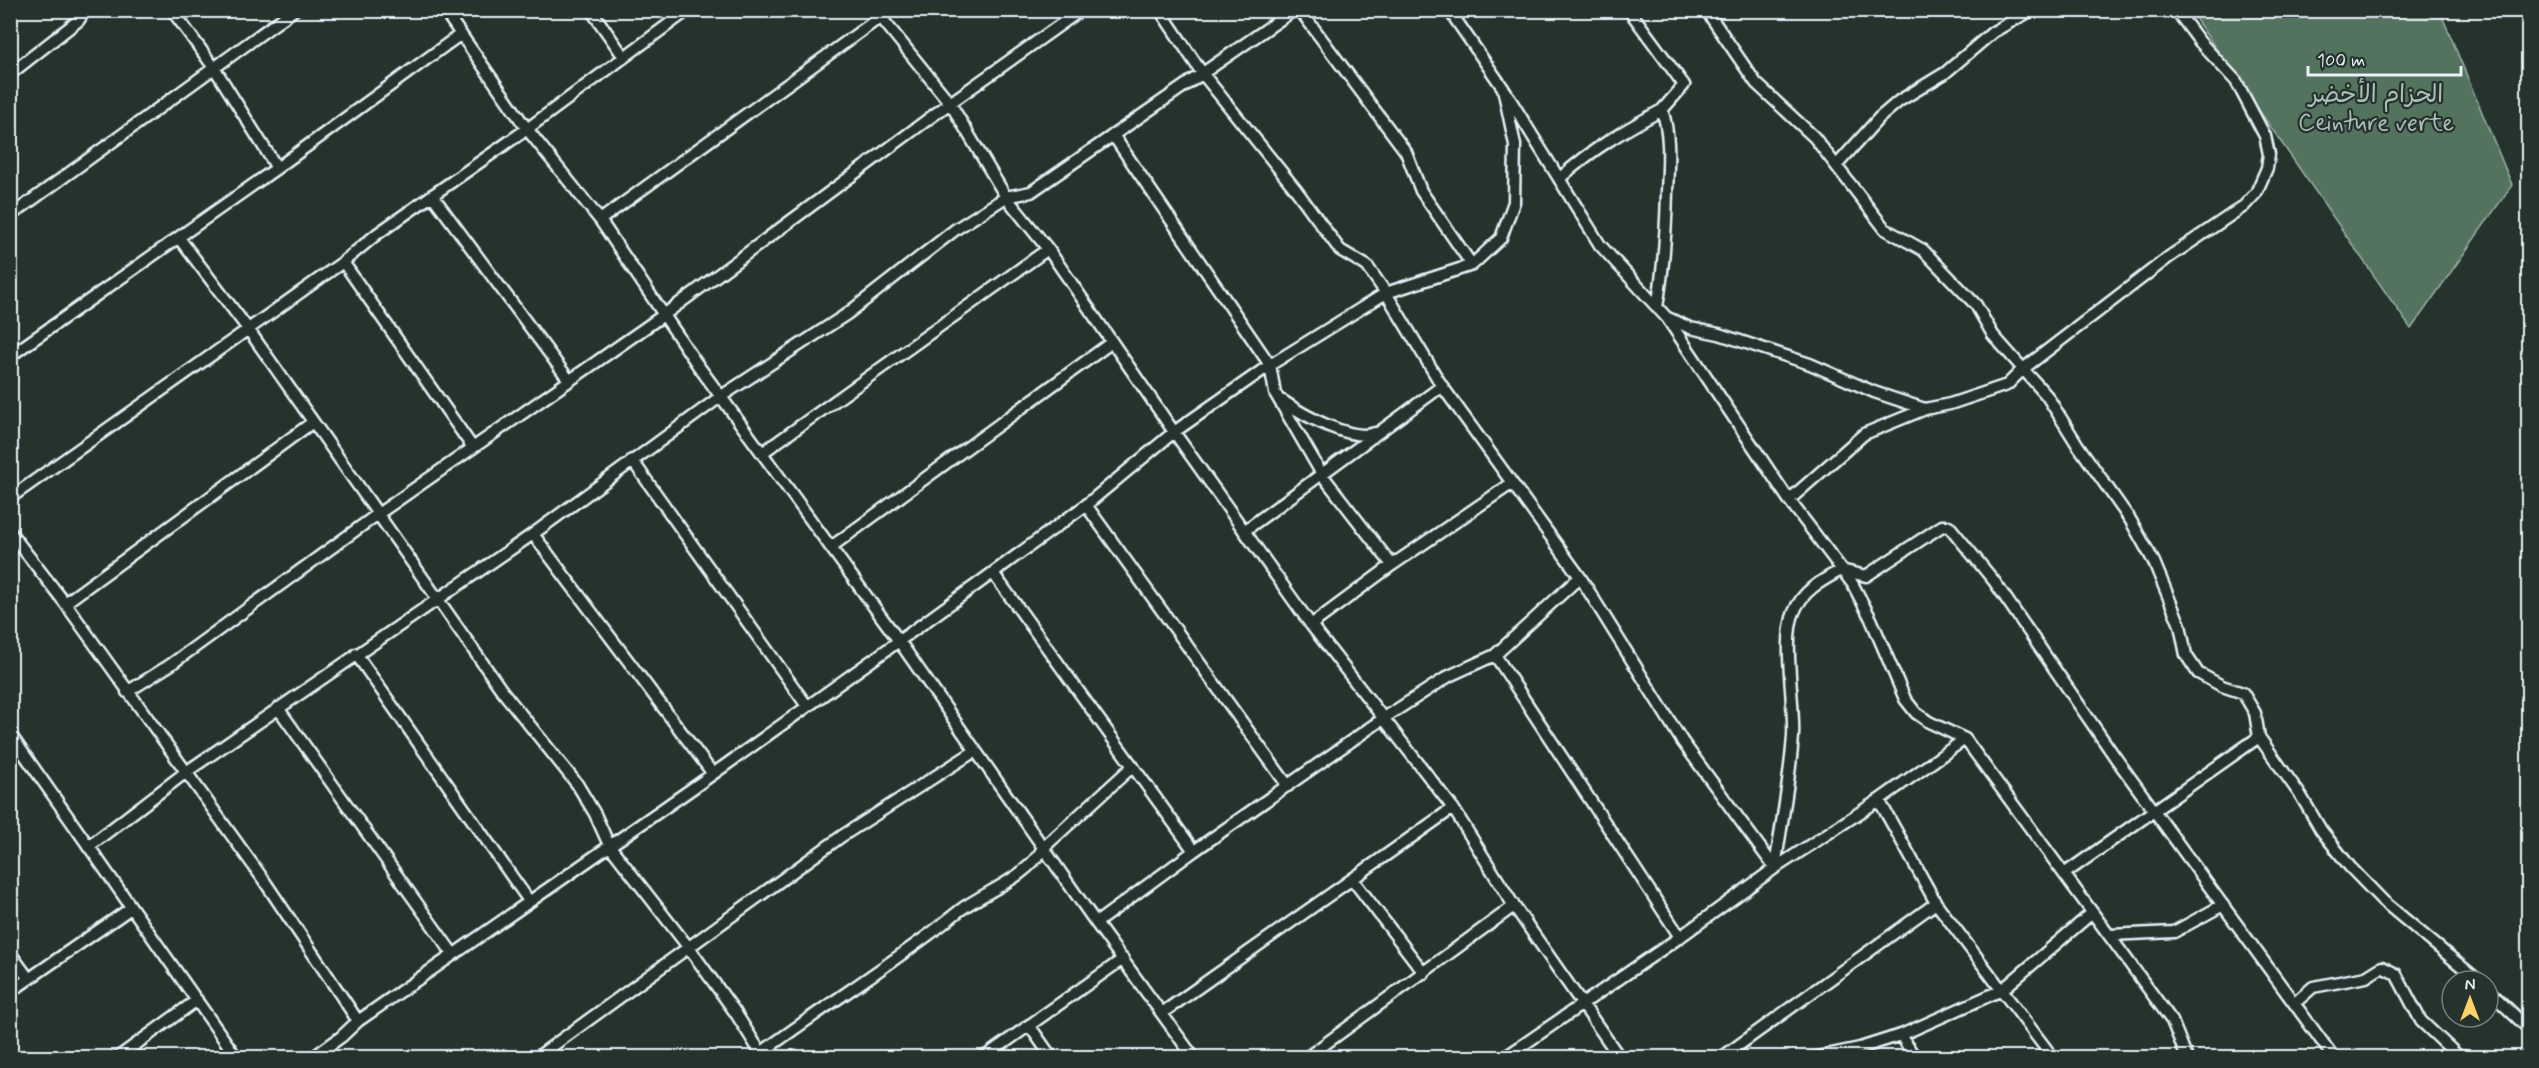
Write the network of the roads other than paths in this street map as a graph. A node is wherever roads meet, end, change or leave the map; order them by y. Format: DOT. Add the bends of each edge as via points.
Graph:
graph roads {
  1 [pos="85,10"];
  2 [pos="172,10"];
  3 [pos="294,10"];
  4 [pos="444,10"];
  5 [pos="591,10"];
  6 [pos="688,10"];
  7 [pos="890,10"];
  8 [pos="1081,10"];
  9 [pos="1160,10"];
  10 [pos="1294,10"];
  11 [pos="1300,10"];
  12 [pos="1449,10"];
  13 [pos="1629,10"];
  14 [pos="1706,10"];
  15 [pos="2032,10"];
  16 [pos="2176,10"];
  17 [pos="878,14"];
  18 [pos="461,34"];
  19 [pos="624,57"];
  20 [pos="215,69"];
  21 [pos="1202,73"];
  22 [pos="10,74"];
  23 [pos="1503,88"];
  24 [pos="950,102"];
  25 [pos="1662,110"];
  26 [pos="527,129"];
  27 [pos="1113,135"];
  28 [pos="1837,165"];
  29 [pos="277,168"];
  30 [pos="1559,178"];
  31 [pos="432,195"];
  32 [pos="1006,197"];
  33 [pos="10,216"];
  34 [pos="600,220"];
  35 [pos="178,238"];
  36 [pos="1048,249"];
  37 [pos="343,262"];
  38 [pos="1472,265"];
  39 [pos="1386,293"];
  40 [pos="1657,307"];
  41 [pos="665,314"];
  42 [pos="1667,318"];
  43 [pos="248,329"];
  44 [pos="1112,342"];
  45 [pos="10,356"];
  46 [pos="1270,365"];
  47 [pos="2022,369"];
  48 [pos="569,380"];
  49 [pos="1442,386"];
  50 [pos="720,397"];
  51 [pos="1280,400"];
  52 [pos="1925,409"];
  53 [pos="313,422"];
  54 [pos="1174,432"];
  55 [pos="1379,432"];
  56 [pos="473,448"];
  57 [pos="762,453"];
  58 [pos="632,460"];
  59 [pos="1323,476"];
  60 [pos="1511,484"];
  61 [pos="10,498"];
  62 [pos="1789,500"];
  63 [pos="1086,505"];
  64 [pos="378,514"];
  65 [pos="1244,531"];
  66 [pos="10,532"];
  67 [pos="533,534"];
  68 [pos="831,547"];
  69 [pos="1392,565"];
  70 [pos="1841,570"];
  71 [pos="993,573"];
  72 [pos="1580,577"];
  73 [pos="438,598"];
  74 [pos="65,603"];
  75 [pos="1311,625"];
  76 [pos="899,641"];
  77 [pos="356,654"];
  78 [pos="1495,655"];
  79 [pos="127,692"];
  80 [pos="807,706"];
  81 [pos="278,708"];
  82 [pos="1384,718"];
  83 [pos="10,734"];
  84 [pos="2259,737"];
  85 [pos="1965,739"];
  86 [pos="975,751"];
  87 [pos="1132,766"];
  88 [pos="186,772"];
  89 [pos="713,774"];
  90 [pos="1288,786"];
  91 [pos="1879,800"];
  92 [pos="1453,808"];
  93 [pos="2154,810"];
  94 [pos="609,845"];
  95 [pos="88,847"];
  96 [pos="1043,848"];
  97 [pos="1194,850"];
  98 [pos="1775,868"];
  99 [pos="2064,874"];
  100 [pos="1353,880"];
  101 [pos="529,901"];
  102 [pos="1936,903"];
  103 [pos="2223,905"];
  104 [pos="1514,906"];
  105 [pos="131,908"];
  106 [pos="2092,913"];
  107 [pos="1096,923"];
  108 [pos="2110,935"];
  109 [pos="1680,937"];
  110 [pos="688,948"];
  111 [pos="10,953"];
  112 [pos="453,954"];
  113 [pos="1123,959"];
  114 [pos="2466,969"];
  115 [pos="1424,973"];
  116 [pos="29,979"];
  117 [pos="2002,990"];
  118 [pos="10,992"];
  119 [pos="197,1000"];
  120 [pos="2500,1001"];
  121 [pos="2296,1002"];
  122 [pos="1582,1005"];
  123 [pos="1162,1013"];
  124 [pos="358,1021"];
  125 [pos="1029,1025"];
  126 [pos="2529,1028"];
  127 [pos="1901,1035"];
  128 [pos="759,1056"];
  129 [pos="1913,1057"];
  130 [pos="117,1058"];
  131 [pos="237,1058"];
  132 [pos="312,1058"];
  133 [pos="536,1058"];
  134 [pos="983,1058"];
  135 [pos="1052,1058"];
  136 [pos="1194,1058"];
  137 [pos="1306,1058"];
  138 [pos="1504,1058"];
  139 [pos="1620,1058"];
  140 [pos="1722,1058"];
  141 [pos="1812,1058"];
  142 [pos="2053,1058"];
  143 [pos="2187,1058"];
  144 [pos="2334,1058"];
  145 [pos="2469,1058"];
  1 -- 22 [label="street" via="79,20"];
  2 -- 20 [label="street"];
  3 -- 20 [label="street"];
  4 -- 18 [label="street"];
  5 -- 19 [label="street"];
  6 -- 19 [label="street"];
  7 -- 17 [label="street"];
  8 -- 24 [label="street"];
  9 -- 21 [label="street"];
  10 -- 21 [label="street"];
  11 -- 38 [label="street" via="1406,152 1421,191"];
  12 -- 23 [label="street"];
  13 -- 25 [label="street" via="1684,85"];
  14 -- 28 [label="street" via="1756,83 1814,137"];
  15 -- 28 [label="street" via="1993,32 1945,73 1899,101"];
  16 -- 47 [label="street" via="2236,81 2265,136 2270,154 2267,168 2256,193 2244,206 2169,257"];
  17 -- 24 [label="street"];
  17 -- 34 [label="street"];
  18 -- 26 [label="street"];
  18 -- 29 [label="street"];
  19 -- 26 [label="street"];
  20 -- 29 [label="street"];
  20 -- 33 [label="street"];
  21 -- 27 [label="street"];
  21 -- 39 [label="street" via="1340,250 1366,266"];
  23 -- 30 [label="street"];
  23 -- 38 [label="street" via="1515,145 1514,202 1501,238"];
  24 -- 32 [label="street"];
  24 -- 41 [label="street"];
  25 -- 30 [label="street" via="1610,138"];
  25 -- 40 [label="street" via="1668,127 1666,254"];
  26 -- 31 [label="street"];
  26 -- 34 [label="street"];
  27 -- 32 [label="street" via="1031,192"];
  27 -- 46 [label="street"];
  28 -- 47 [label="street" via="1886,230 1923,250 1976,306 1993,335"];
  29 -- 35 [label="street"];
  30 -- 40 [label="street" via="1600,245"];
  31 -- 37 [label="street"];
  31 -- 48 [label="street"];
  32 -- 36 [label="street"];
  32 -- 50 [label="street" via="956,229 847,314"];
  34 -- 41 [label="street"];
  35 -- 43 [label="street"];
  35 -- 45 [label="street"];
  36 -- 44 [label="street"];
  36 -- 57 [label="street"];
  37 -- 43 [label="street"];
  37 -- 56 [label="street"];
  38 -- 39 [label="street"];
  39 -- 46 [label="street"];
  39 -- 49 [label="street"];
  40 -- 42 [label="street"];
  41 -- 48 [label="street"];
  41 -- 50 [label="street"];
  42 -- 52 [label="street" via="1810,364"];
  42 -- 62 [label="street"];
  43 -- 53 [label="street"];
  43 -- 61 [label="street"];
  44 -- 54 [label="street"];
  44 -- 68 [label="street"];
  46 -- 51 [label="street"];
  46 -- 54 [label="street"];
  47 -- 52 [label="street" via="2007,385"];
  47 -- 84 [label="street" via="2047,396 2131,521 2167,590 2186,655 2198,673 2243,693 2255,713"];
  48 -- 56 [label="street"];
  49 -- 55 [label="street"];
  49 -- 60 [label="street"];
  50 -- 57 [label="street"];
  50 -- 58 [label="street"];
  51 -- 55 [label="street" via="1312,420 1366,437"];
  51 -- 59 [label="street"];
  52 -- 62 [label="street" via="1864,434"];
  53 -- 64 [label="street"];
  53 -- 74 [label="street"];
  54 -- 63 [label="street"];
  54 -- 65 [label="street"];
  55 -- 59 [label="street"];
  56 -- 64 [label="street"];
  57 -- 68 [label="street"];
  58 -- 67 [label="street"];
  58 -- 80 [label="street"];
  59 -- 65 [label="street"];
  59 -- 69 [label="street"];
  60 -- 69 [label="street"];
  60 -- 72 [label="street"];
  62 -- 70 [label="street"];
  63 -- 71 [label="street"];
  63 -- 90 [label="street"];
  64 -- 73 [label="street"];
  64 -- 79 [label="street"];
  65 -- 75 [label="street"];
  66 -- 74 [label="street"];
  67 -- 73 [label="street"];
  67 -- 89 [label="street"];
  68 -- 76 [label="street"];
  69 -- 75 [label="street"];
  70 -- 85 [label="street" via="1871,619 1905,699 1929,722"];
  70 -- 93 [label="street" via="1866,576 1942,526 1949,526 1994,581"];
  70 -- 98 [label="street" via="1803,596 1793,614 1793,735"];
  71 -- 76 [label="street"];
  71 -- 87 [label="street"];
  72 -- 78 [label="street"];
  72 -- 98 [label="street" via="1682,741"];
  73 -- 77 [label="street"];
  73 -- 94 [label="street" via="503,692 577,784"];
  74 -- 79 [label="street"];
  75 -- 82 [label="street"];
  76 -- 80 [label="street"];
  76 -- 86 [label="street"];
  77 -- 81 [label="street"];
  77 -- 101 [label="street"];
  78 -- 82 [label="street" via="1449,676"];
  78 -- 109 [label="street"];
  79 -- 88 [label="street"];
  80 -- 89 [label="street"];
  81 -- 88 [label="street"];
  81 -- 112 [label="street"];
  82 -- 90 [label="street"];
  82 -- 92 [label="street"];
  83 -- 95 [label="street"];
  84 -- 93 [label="street"];
  84 -- 114 [label="street" via="2321,830 2358,876"];
  85 -- 91 [label="street"];
  85 -- 99 [label="street"];
  86 -- 96 [label="street"];
  86 -- 110 [label="street" via="842,836"];
  87 -- 96 [label="street"];
  87 -- 97 [label="street"];
  88 -- 95 [label="street"];
  88 -- 124 [label="street"];
  89 -- 94 [label="street"];
  90 -- 97 [label="street"];
  91 -- 98 [label="street"];
  91 -- 102 [label="street"];
  92 -- 100 [label="street"];
  92 -- 104 [label="street"];
  93 -- 99 [label="street"];
  93 -- 103 [label="street"];
  94 -- 101 [label="street"];
  94 -- 110 [label="street"];
  95 -- 105 [label="street"];
  96 -- 107 [label="street"];
  96 -- 128 [label="street" via="1027,869 966,906"];
  97 -- 107 [label="street"];
  98 -- 109 [label="street"];
  99 -- 106 [label="street"];
  100 -- 115 [label="street"];
  100 -- 123 [label="street"];
  101 -- 112 [label="street"];
  102 -- 117 [label="street"];
  102 -- 140 [label="street"];
  103 -- 108 [label="street" via="2175,932"];
  103 -- 121 [label="street"];
  104 -- 115 [label="street"];
  104 -- 122 [label="street"];
  105 -- 116 [label="street"];
  105 -- 119 [label="street"];
  106 -- 108 [label="street"];
  106 -- 117 [label="street"];
  107 -- 113 [label="street"];
  108 -- 143 [label="street" via="2172,1021"];
  109 -- 122 [label="street"];
  110 -- 128 [label="street" via="735,1012"];
  110 -- 133 [label="street"];
  111 -- 116 [label="street"];
  112 -- 124 [label="street"];
  113 -- 123 [label="street"];
  113 -- 125 [label="street"];
  115 -- 137 [label="street"];
  116 -- 118 [label="street"];
  117 -- 127 [label="street"];
  117 -- 142 [label="street"];
  119 -- 130 [label="street"];
  119 -- 131 [label="street"];
  120 -- 126 [label="street"];
  121 -- 144 [label="street"];
  121 -- 145 [label="street" via="2313,987 2366,977 2382,967 2396,974 2421,1021 2445,1046"];
  122 -- 138 [label="street"];
  122 -- 139 [label="street"];
  123 -- 136 [label="street"];
  124 -- 132 [label="street"];
  125 -- 134 [label="street"];
  125 -- 135 [label="street"];
  127 -- 129 [label="street"];
  127 -- 141 [label="street"];
}
